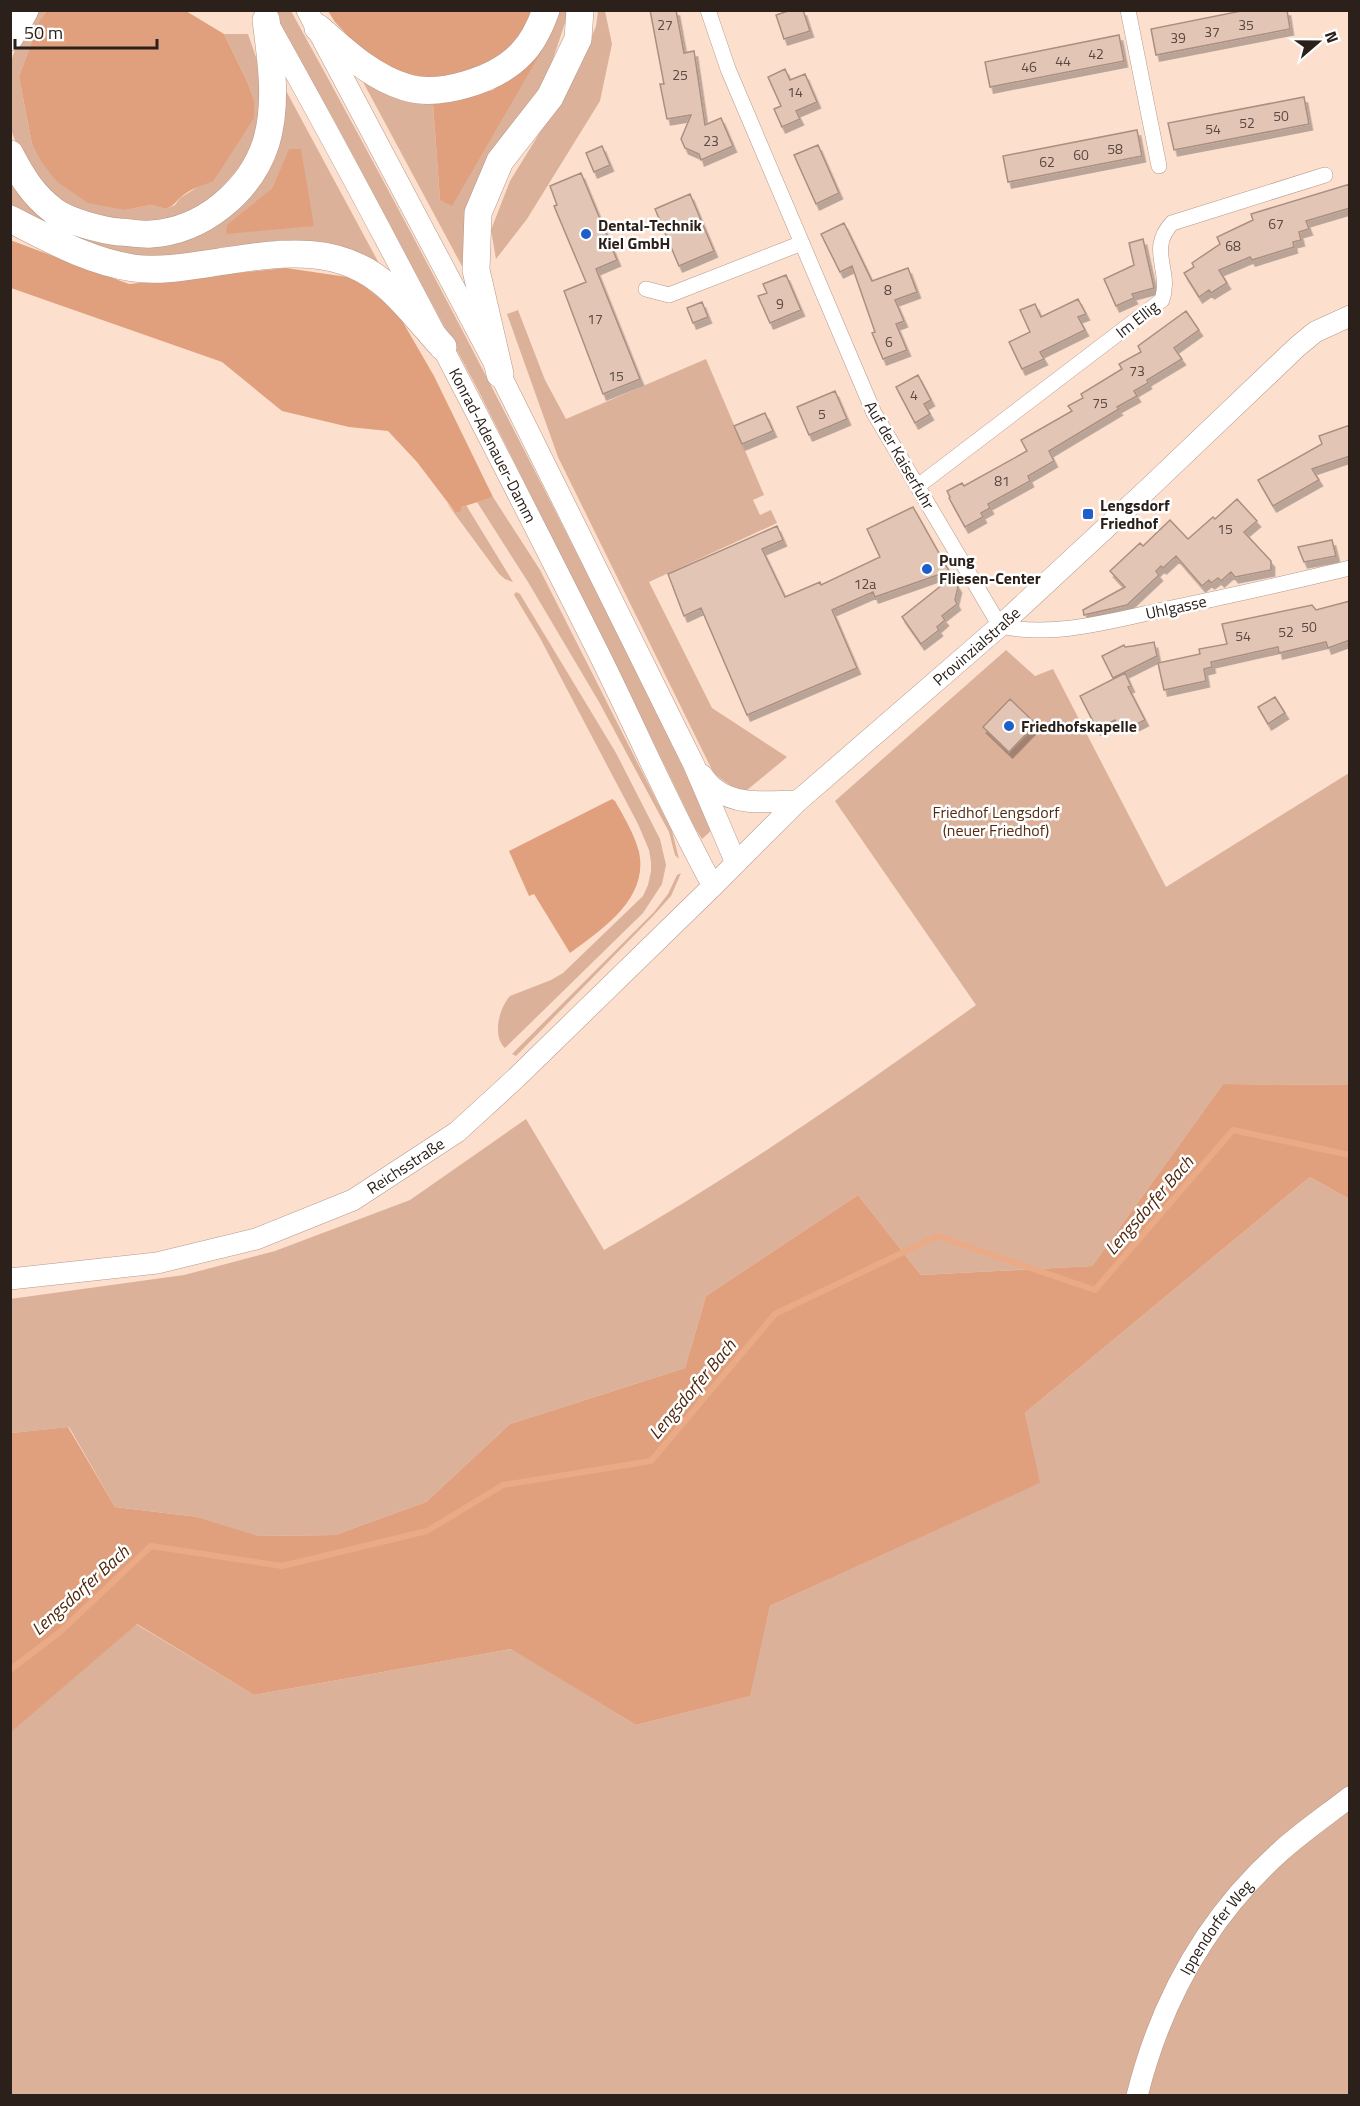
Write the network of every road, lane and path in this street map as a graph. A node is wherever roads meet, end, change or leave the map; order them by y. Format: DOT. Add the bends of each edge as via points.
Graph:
graph roads {
  1 [pos="25,10"];
  2 [pos="546,10"];
  3 [pos="580,10"];
  4 [pos="708,10"];
  5 [pos="1128,10"];
  6 [pos="263,15"];
  7 [pos="312,19"];
  8 [pos="10,37"];
  9 [pos="10,154"];
  10 [pos="1159,166"];
  11 [pos="1325,175"];
  12 [pos="10,219"];
  13 [pos="802,243"];
  14 [pos="646,289"];
  15 [pos="1350,316"];
  16 [pos="443,347"];
  17 [pos="500,374"];
  18 [pos="918,486"];
  19 [pos="1350,568"];
  20 [pos="1000,626"];
  21 [pos="694,765"];
  22 [pos="798,801"];
  23 [pos="736,863"];
  24 [pos="713,886"];
  25 [pos="10,1279"];
  26 [pos="1350,1797"];
  27 [pos="1137,2096"];
  1 -- 8 [label="highway"];
  2 -- 7 [label="highway" via="538,33 520,55 498,72 439,90 406,88 368,70"];
  3 -- 17 [label="highway" via="578,39 550,97 501,161 478,213 476,270"];
  4 -- 13 [label="street, Auf der Kaiserfuhr" via="728,69"];
  5 -- 10 [label="street"];
  6 -- 9 [label="highway" via="273,76 266,143 254,169 215,212 183,228 151,234 99,230 56,212 24,181"];
  6 -- 16 [label="main road, Konrad-Adenauer-Damm"];
  7 -- 17 [label="main road"];
  11 -- 18 [label="street, Im Ellig" via="1172,223 1159,245 1166,289 1162,300"];
  12 -- 16 [label="highway" via="84,256 134,268 183,267 280,253 325,255 362,268 388,287"];
  13 -- 14 [label="street" via="669,295"];
  13 -- 18 [label="street, Auf der Kaiserfuhr" via="874,413"];
  15 -- 20 [label="main road, Provinzialstraße" via="1297,347"];
  16 -- 24 [label="main road, Konrad-Adenauer-Damm"];
  17 -- 21 [label="main road"];
  18 -- 20 [label="street, Auf der Kaiserfuhr"];
  19 -- 20 [label="street, Uhlgasse" via="1069,628 1034,632"];
  20 -- 22 [label="main road, Provinzialstraße"];
  21 -- 22 [label="main road" via="714,789 730,797 745,802"];
  21 -- 23 [label="main road"];
  22 -- 23 [label="main road, Provinzialstraße"];
  23 -- 24 [label="main road, Provinzialstraße"];
  24 -- 25 [label="main road, Reichsstraße" via="457,1132 353,1200 256,1239 157,1263"];
  26 -- 27 [label="main road, Ippendorfer Weg" via="1282,1850 1212,1927 1191,1958 1163,2014"];
}
